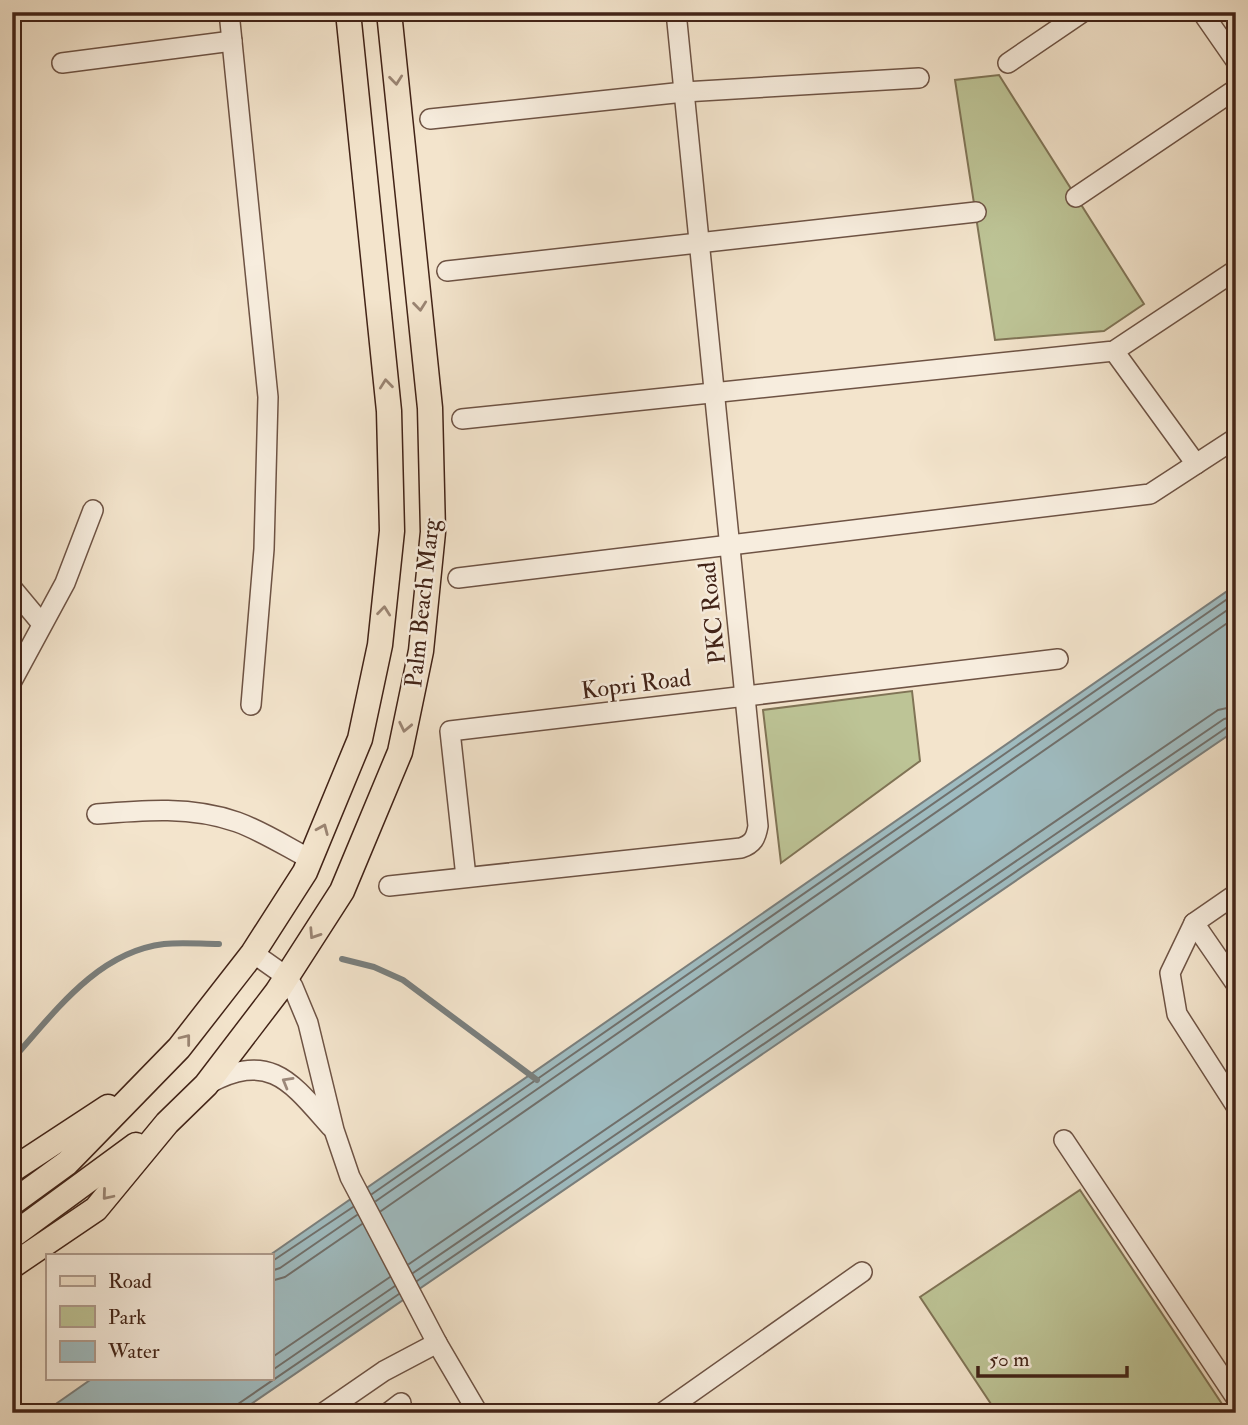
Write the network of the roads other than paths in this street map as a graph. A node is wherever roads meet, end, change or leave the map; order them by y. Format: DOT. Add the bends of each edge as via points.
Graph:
graph roads {
  1 [pos="229,12"];
  2 [pos="348,12"];
  3 [pos="389,12"];
  4 [pos="676,12"];
  5 [pos="1083,12"];
  6 [pos="1202,12"];
  7 [pos="232,41"];
  8 [pos="1236,61"];
  9 [pos="62,63"];
  10 [pos="1008,63"];
  11 [pos="919,78"];
  12 [pos="1236,89"];
  13 [pos="684,92"];
  14 [pos="430,118"];
  15 [pos="1076,197"];
  16 [pos="976,212"];
  17 [pos="699,243"];
  18 [pos="1236,270"];
  19 [pos="447,271"];
  20 [pos="1114,351"];
  21 [pos="714,392"];
  22 [pos="462,419"];
  23 [pos="1236,438"];
  24 [pos="1196,464"];
  25 [pos="93,510"];
  26 [pos="730,545"];
  27 [pos="458,578"];
  28 [pos="12,588"];
  29 [pos="43,624"];
  30 [pos="1058,659"];
  31 [pos="12,681"];
  32 [pos="745,696"];
  33 [pos="251,705"];
  34 [pos="97,814"];
  35 [pos="310,859"];
  36 [pos="466,877"];
  37 [pos="389,886"];
  38 [pos="1236,894"];
  39 [pos="1194,923"];
  40 [pos="253,953"];
  41 [pos="287,977"];
  42 [pos="1236,984"];
  43 [pos="206,1085"];
  44 [pos="139,1088"];
  45 [pos="1236,1106"];
  46 [pos="167,1124"];
  47 [pos="334,1130"];
  48 [pos="1064,1140"];
  49 [pos="12,1170"];
  50 [pos="12,1203"];
  51 [pos="12,1236"];
  52 [pos="12,1266"];
  53 [pos="862,1272"];
  54 [pos="434,1336"];
  55 [pos="1236,1398"];
  56 [pos="323,1413"];
  57 [pos="478,1413"];
  58 [pos="662,1413"];
  1 -- 7 [label="street"];
  35 -- 2 [label="main road, Palm Beach Marg, one-way" via="360,739 380,645 392,531 389,411"];
  3 -- 41 [label="main road, Palm Beach Marg, one-way" via="430,408 433,532 424,624 400,752 342,891"];
  4 -- 13 [label="street, PKC Road"];
  5 -- 10 [label="street"];
  6 -- 8 [label="street"];
  7 -- 9 [label="street"];
  7 -- 33 [label="street" via="268,397 264,549"];
  11 -- 13 [label="street"];
  12 -- 15 [label="street"];
  13 -- 14 [label="street"];
  13 -- 17 [label="street, PKC Road"];
  16 -- 17 [label="street"];
  17 -- 19 [label="street"];
  17 -- 21 [label="street, PKC Road"];
  18 -- 20 [label="street"];
  20 -- 21 [label="street"];
  20 -- 24 [label="street"];
  21 -- 22 [label="street"];
  21 -- 26 [label="street, PKC Road"];
  23 -- 24 [label="street"];
  24 -- 26 [label="street" via="1150,494"];
  25 -- 29 [label="street" via="65,583"];
  26 -- 27 [label="street"];
  26 -- 32 [label="street, PKC Road"];
  28 -- 29 [label="street"];
  29 -- 31 [label="street"];
  30 -- 32 [label="street, Kopri Road"];
  32 -- 36 [label="street, PKC Road" via="758,826 750,845"];
  32 -- 36 [label="street, Kopri Road" via="450,730"];
  34 -- 35 [label="street" via="207,813 240,823"];
  35 -- 40 [label="main road, Palm Beach Marg"];
  36 -- 37 [label="street, PKC Road"];
  38 -- 39 [label="street"];
  39 -- 42 [label="street"];
  39 -- 45 [label="street" via="1170,973 1177,1014"];
  40 -- 41 [label="street"];
  44 -- 40 [label="main road, Palm Beach Marg, one-way" via="179,1048"];
  41 -- 43 [label="main road, Palm Beach Marg"];
  41 -- 47 [label="street" via="308,1023"];
  43 -- 46 [label="main road, Palm Beach Marg"];
  47 -- 43 [label="street, one-way" via="298,1088 271,1073 240,1071"];
  44 -- 49 [label="main road"];
  44 -- 50 [label="main road" via="67,1163"];
  46 -- 51 [label="main road"];
  46 -- 52 [label="main road, one-way" via="96,1209"];
  47 -- 54 [label="street" via="350,1177"];
  48 -- 55 [label="street"];
  53 -- 58 [label="street"];
  54 -- 56 [label="street"];
  54 -- 57 [label="street"];
}
